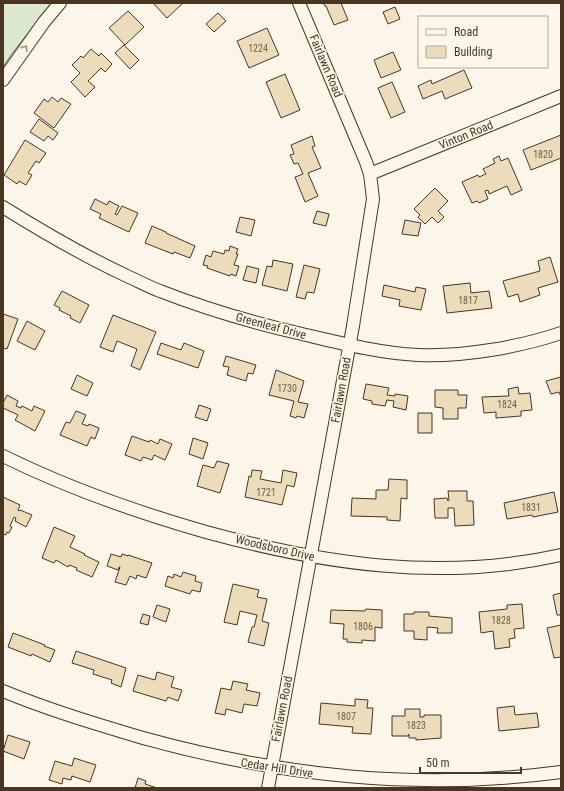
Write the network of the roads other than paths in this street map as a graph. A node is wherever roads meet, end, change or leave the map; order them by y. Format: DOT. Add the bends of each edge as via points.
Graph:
graph roads {
  1 [pos="60,3"];
  2 [pos="299,3"];
  3 [pos="3,80"];
  4 [pos="561,96"];
  5 [pos="370,174"];
  6 [pos="3,207"];
  7 [pos="561,333"];
  8 [pos="349,345"];
  9 [pos="3,456"];
  10 [pos="561,555"];
  11 [pos="310,556"];
  12 [pos="3,691"];
  13 [pos="272,767"];
  14 [pos="561,772"];
  15 [pos="268,788"];
  3 -- 1 [label="street, one-way"];
  2 -- 5 [label="street, Fairlawn Road"];
  4 -- 5 [label="street, Vinton Road"];
  5 -- 8 [label="street, Fairlawn Road" via="373,199"];
  6 -- 8 [label="street, Greenleaf Drive" via="96,261 159,291 271,327"];
  7 -- 8 [label="street, Greenleaf Drive" via="510,346 443,355 397,353"];
  8 -- 11 [label="street, Fairlawn Road"];
  9 -- 11 [label="street, Woodsboro Drive" via="89,494 161,519 220,536"];
  10 -- 11 [label="street, Woodsboro Drive" via="507,564 444,569 376,566"];
  11 -- 13 [label="street, Fairlawn Road"];
  12 -- 13 [label="street, Cedar Hill Drive" via="86,721 139,736 201,753"];
  13 -- 14 [label="street, Cedar Hill Drive" via="369,780 448,782 496,780"];
  13 -- 15 [label="street, Fairlawn Road"];
}
